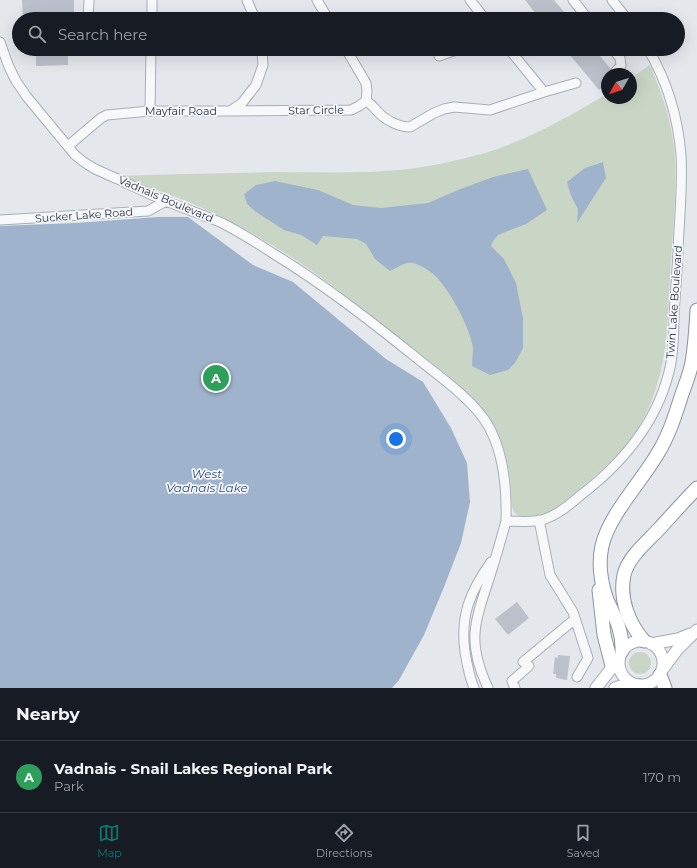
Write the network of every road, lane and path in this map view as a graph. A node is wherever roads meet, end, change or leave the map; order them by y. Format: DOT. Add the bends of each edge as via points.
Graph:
graph roads {
  1 [pos="89,0"];
  2 [pos="152,0"];
  3 [pos="247,0"];
  4 [pos="317,0"];
  5 [pos="470,0"];
  6 [pos="573,0"];
  7 [pos="612,0"];
  8 [pos="88,12"];
  9 [pos="152,12"];
  10 [pos="252,12"];
  11 [pos="324,12"];
  12 [pos="479,12"];
  13 [pos="582,12"];
  14 [pos="621,12"];
  15 [pos="0,42"];
  16 [pos="151,56"];
  17 [pos="262,56"];
  18 [pos="350,56"];
  19 [pos="516,56"];
  20 [pos="618,56"];
  21 [pos="652,56"];
  22 [pos="619,68"];
  23 [pos="576,83"];
  24 [pos="544,92"];
  25 [pos="366,101"];
  26 [pos="150,111"];
  27 [pos="230,111"];
  28 [pos="68,146"];
  29 [pos="166,201"];
  30 [pos="0,220"];
  31 [pos="697,310"];
  32 [pos="696,489"];
  33 [pos="539,520"];
  34 [pos="506,521"];
  35 [pos="602,545"];
  36 [pos="496,554"];
  37 [pos="575,619"];
  38 [pos="696,631"];
  39 [pos="648,642"];
  40 [pos="618,658"];
  41 [pos="661,672"];
  42 [pos="577,678"];
  43 [pos="638,686"];
  44 [pos="474,688"];
  45 [pos="488,688"];
  46 [pos="515,688"];
  47 [pos="596,688"];
  48 [pos="615,688"];
  49 [pos="665,688"];
  1 -- 8 [label="street"];
  2 -- 9 [label="street"];
  3 -- 10 [label="street"];
  4 -- 11 [label="street"];
  5 -- 12 [label="street"];
  6 -- 13 [label="street"];
  7 -- 14 [label="street"];
  15 -- 28 [label="street, Vadnais Boulevard" via="20,87"];
  16 -- 26 [label="street"];
  17 -- 27 [label="street, Mayfair Road" via="263,65 256,85 242,103"];
  18 -- 25 [label="street" via="366,84"];
  19 -- 24 [label="street"];
  20 -- 22 [label="street" via="621,66"];
  21 -- 33 [label="street, Twin Lake Boulevard" via="671,103 681,155 673,347 666,382 654,410 626,454 604,477 566,507 552,516"];
  23 -- 24 [label="street"];
  24 -- 25 [label="street" via="490,110 454,107 444,109 410,127 384,118"];
  25 -- 27 [label="street, Star Circle" via="351,110"];
  26 -- 27 [label="street, Mayfair Road"];
  26 -- 28 [label="street, Mayfair Road" via="107,115"];
  28 -- 29 [label="street, Vadnais Boulevard" via="91,168"];
  29 -- 30 [label="street, Sucker Lake Road" via="148,211"];
  29 -- 34 [label="street, Vadnais Boulevard" via="198,212 224,225 319,283 465,398 485,420 498,445 505,483"];
  31 -- 35 [label="highway" via="692,364 668,433 659,452 610,525"];
  32 -- 39 [label="highway" via="633,558 624,575 623,590 632,625"];
  33 -- 34 [label="street, Twin Lake Boulevard"];
  33 -- 37 [label="street" via="550,575"];
  34 -- 36 [label="street, Vadnais Boulevard"];
  35 -- 40 [label="highway" via="602,581 623,641"];
  35 -- 40 [label="highway" via="597,562 604,634"];
  36 -- 44 [label="street" via="476,585 466,610 463,637"];
  36 -- 45 [label="street" via="476,617 475,629 476,655"];
  37 -- 42 [label="street" via="588,658"];
  37 -- 46 [label="street" via="526,664 512,681"];
  38 -- 39 [label="main road" via="678,639"];
  38 -- 41 [label="main road" via="677,650"];
  39 -- 40 [label="main road" via="632,643"];
  39 -- 41 [label="main road" via="661,654"];
  40 -- 43 [label="main road" via="623,677"];
  40 -- 47 [label="main road"];
  41 -- 43 [label="main road" via="655,681"];
  41 -- 49 [label="highway"];
  43 -- 48 [label="main road" via="624,685"];
}
